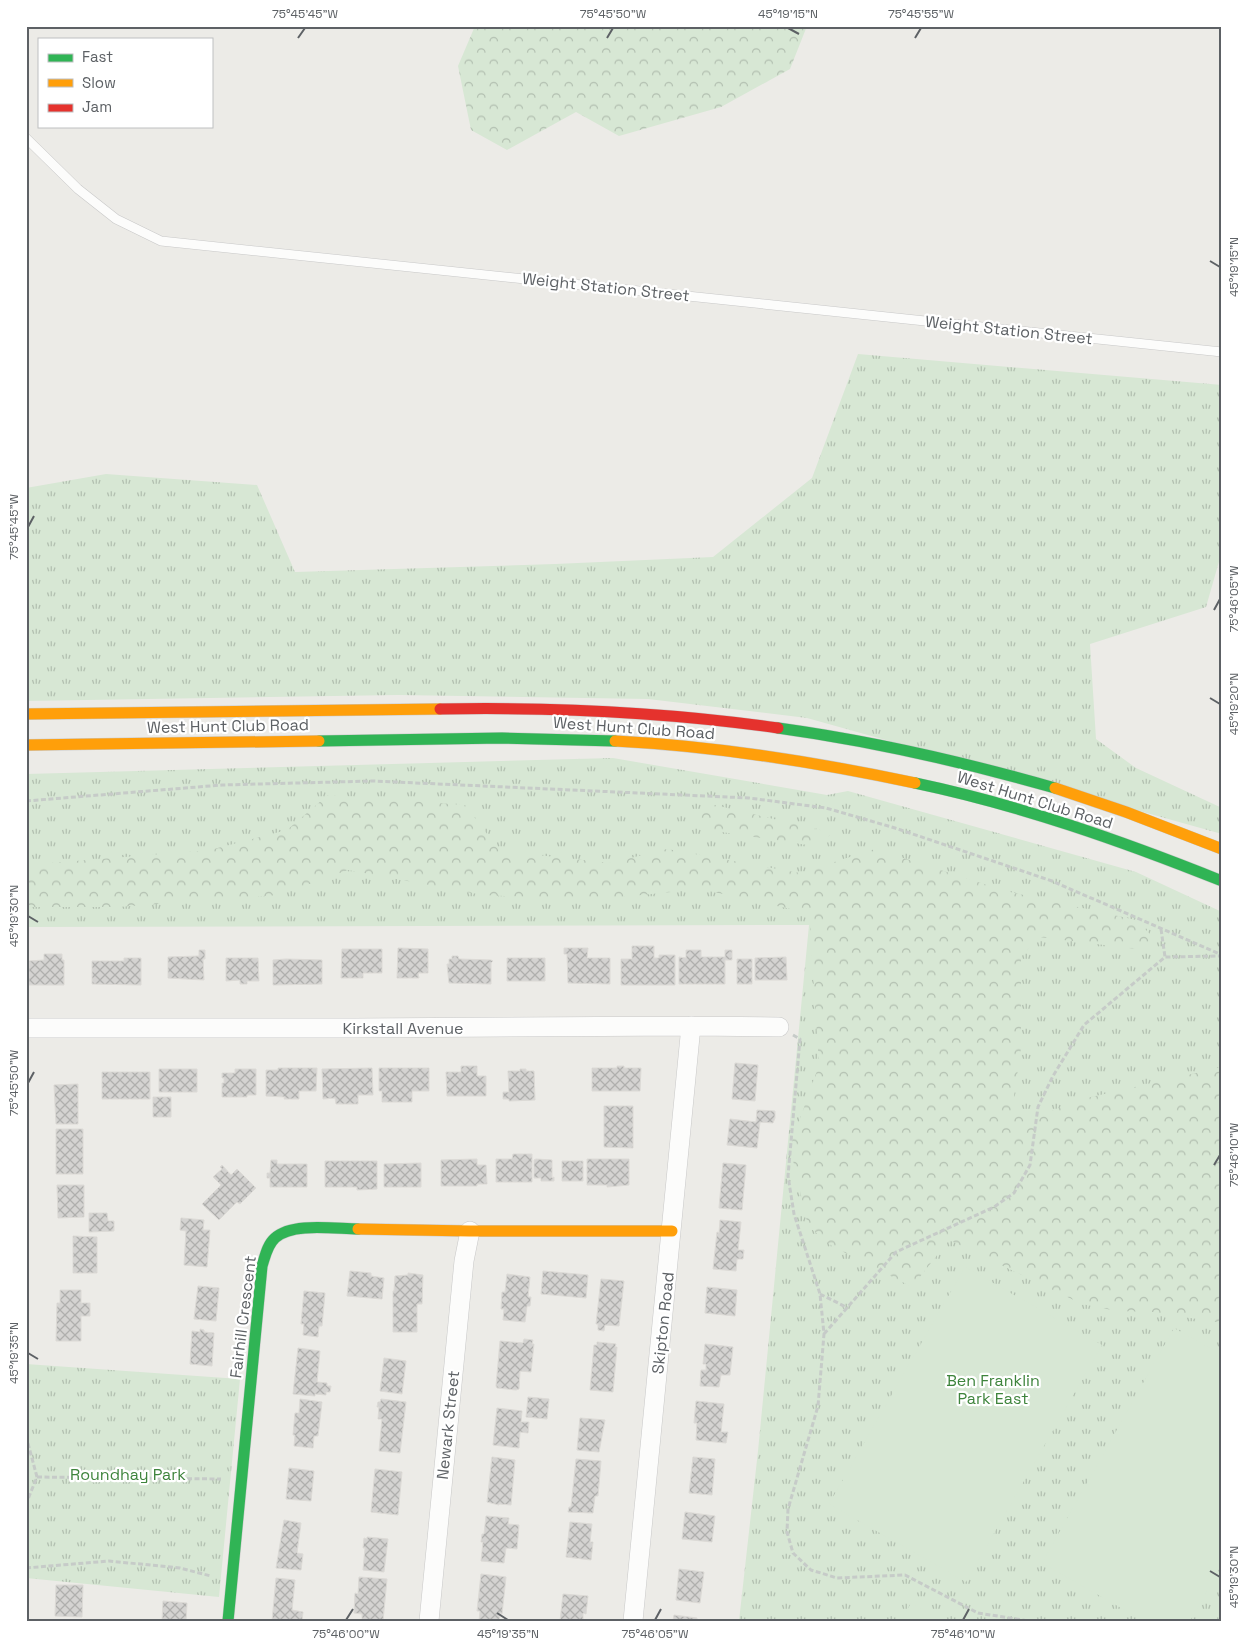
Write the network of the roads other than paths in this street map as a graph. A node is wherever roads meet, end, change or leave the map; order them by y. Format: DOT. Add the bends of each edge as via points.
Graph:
graph roads {
  1 [pos="26,138"];
  2 [pos="1222,352"];
  3 [pos="26,714"];
  4 [pos="26,745"];
  5 [pos="1222,849"];
  6 [pos="1222,881"];
  7 [pos="691,1026"];
  8 [pos="779,1027"];
  9 [pos="26,1028"];
  10 [pos="470,1231"];
  11 [pos="672,1231"];
  12 [pos="228,1621"];
  13 [pos="429,1621"];
  14 [pos="633,1621"];
  1 -- 2 [label="lane, Weight Station Street" via="78,189 116,219 161,240"];
  3 -- 5 [label="main road, West Hunt Club Road" via="506,708 689,716 842,738 1010,775 1112,807"];
  4 -- 6 [label="main road, West Hunt Club Road" via="531,738 623,741 722,750 828,766 968,796 1064,823"];
  7 -- 8 [label="street, Kirkstall Avenue"];
  7 -- 9 [label="street, Kirkstall Avenue"];
  7 -- 11 [label="street, Skipton Road"];
  10 -- 11 [label="main road, Fairhill Crescent"];
  10 -- 12 [label="main road, Fairhill Crescent" via="304,1228 282,1232 269,1245 262,1266"];
  10 -- 13 [label="street, Newark Street" via="464,1261"];
  11 -- 14 [label="street, Skipton Road"];
}
